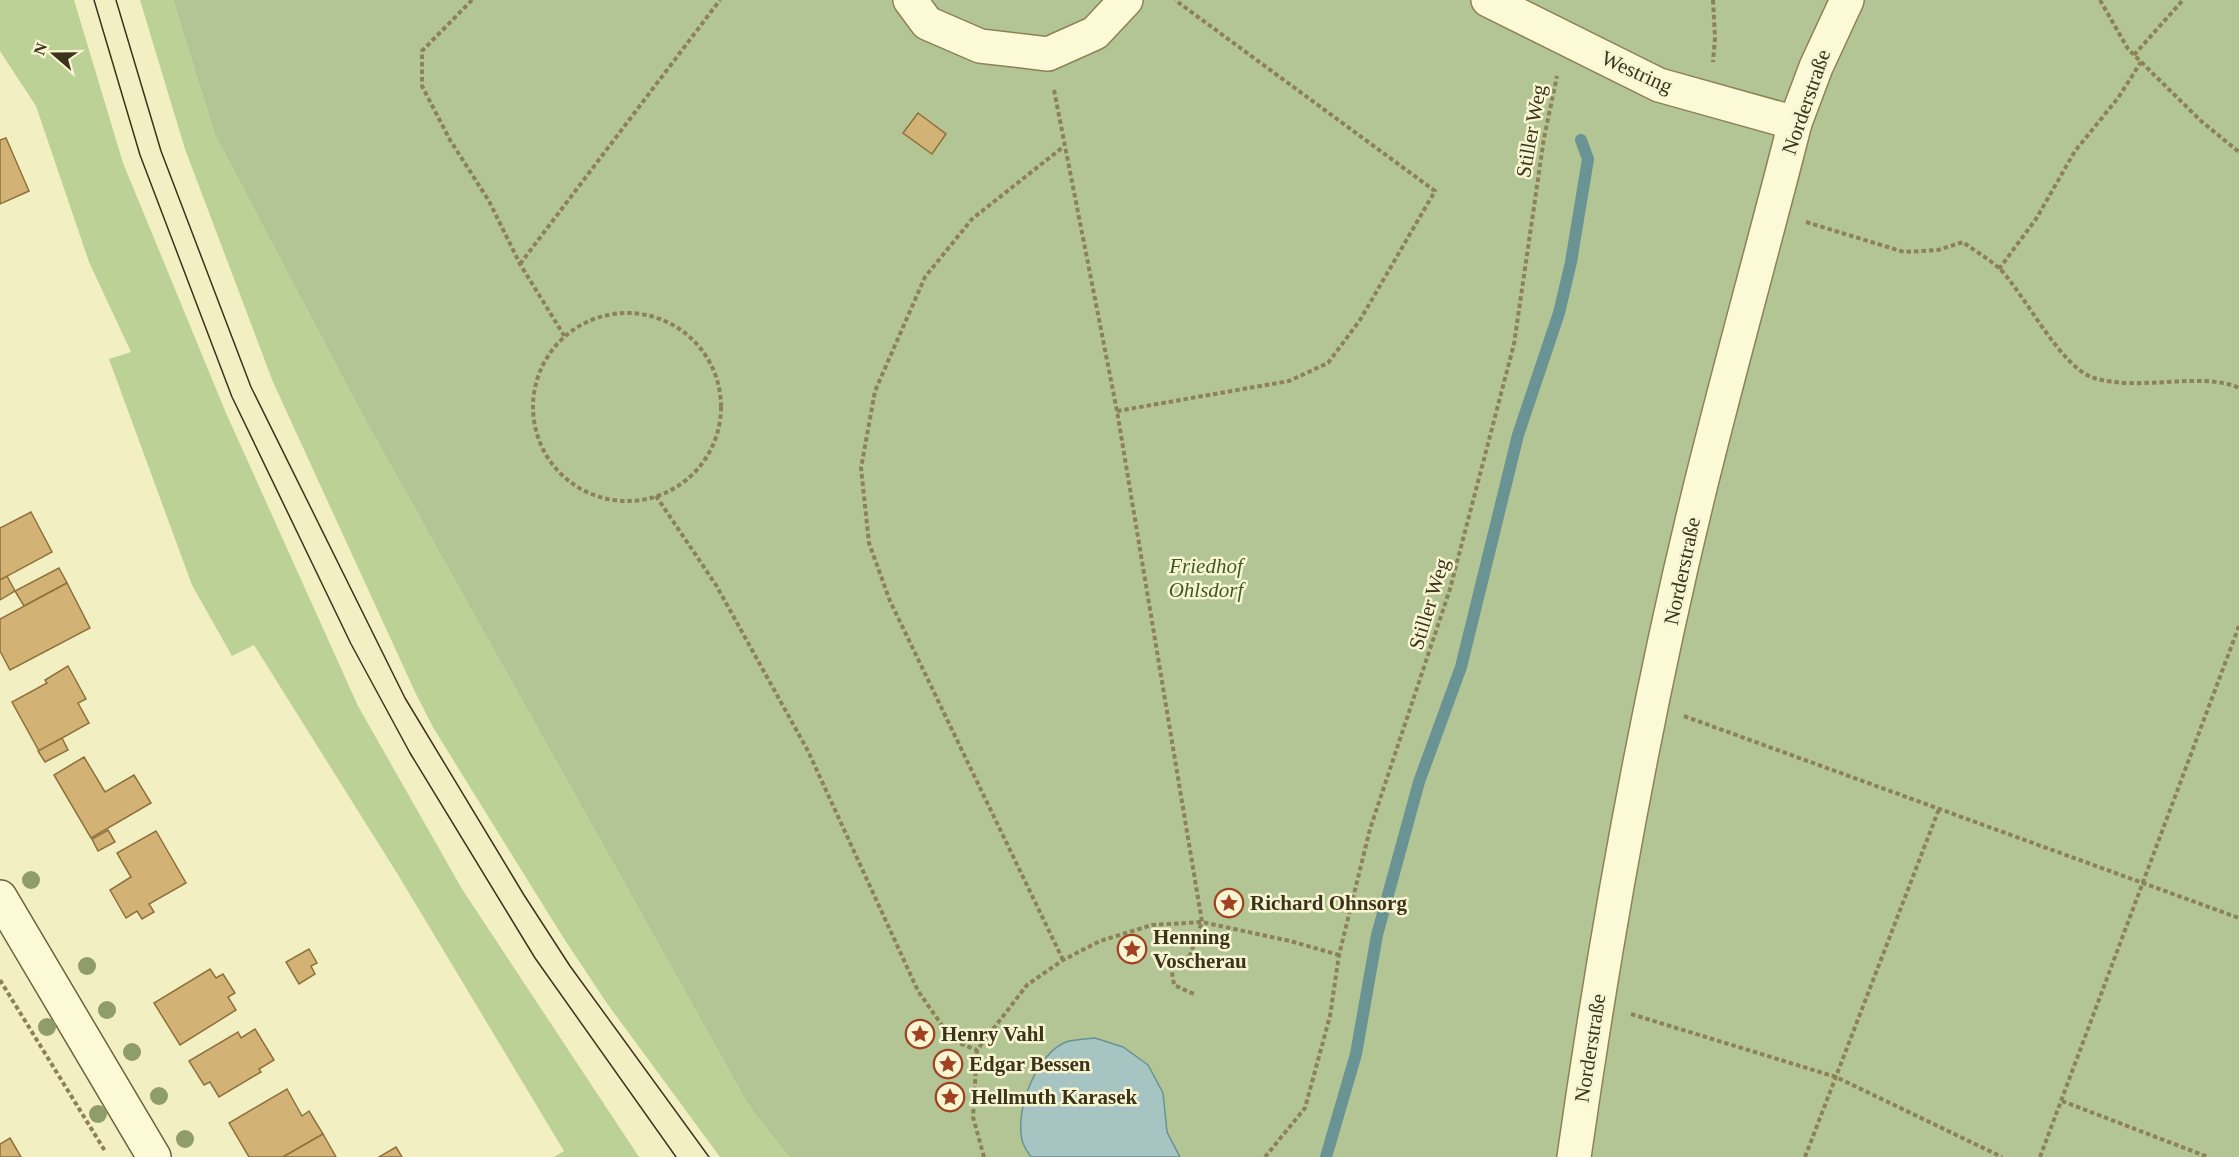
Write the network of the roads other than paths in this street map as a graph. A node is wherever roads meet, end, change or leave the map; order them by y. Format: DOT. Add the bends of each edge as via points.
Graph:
graph roads {
  1 [pos="910,0"];
  2 [pos="1126,0"];
  3 [pos="1488,0"];
  4 [pos="1847,0"];
  5 [pos="1795,123"];
  6 [pos="0,897"];
  7 [pos="154,1157"];
  8 [pos="1574,1157"];
  1 -- 2 [label="street" via="927,23 980,46 1048,54 1095,33"];
  3 -- 5 [label="street, Westring" via="1659,85"];
  4 -- 5 [label="street, Norderstraße"];
  5 -- 8 [label="street, Norderstraße" via="1700,490 1653,705 1596,1004"];
  6 -- 7 [label="street"];
}
